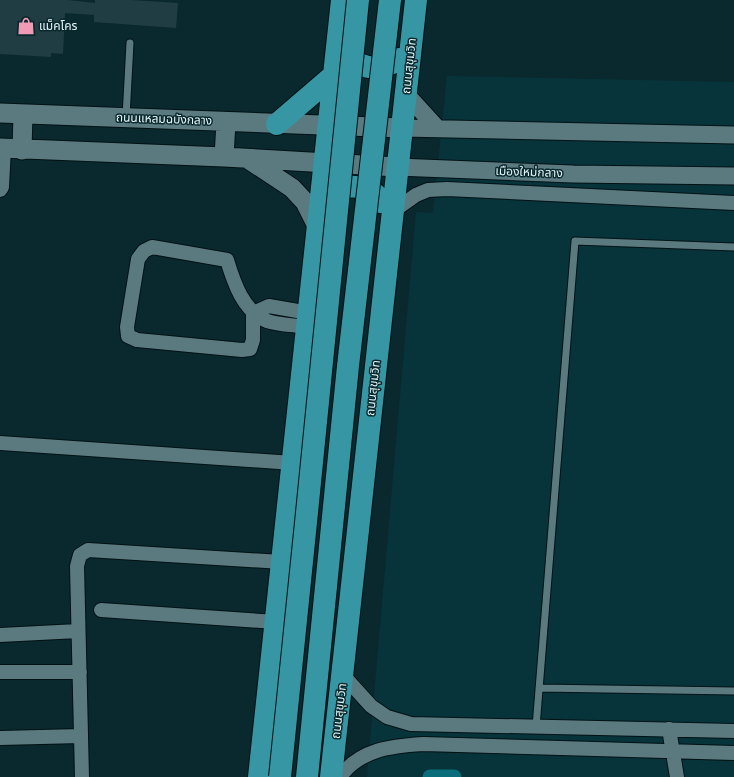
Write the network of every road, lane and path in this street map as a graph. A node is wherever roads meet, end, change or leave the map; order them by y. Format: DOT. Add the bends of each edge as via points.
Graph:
graph roads {
  1 [pos="342,0"];
  2 [pos="358,0"];
  3 [pos="390,0"];
  4 [pos="416,0"];
  5 [pos="338,34"];
  6 [pos="130,43"];
  7 [pos="410,47"];
  8 [pos="334,75"];
  9 [pos="406,94"];
  10 [pos="0,113"];
  11 [pos="23,114"];
  12 [pos="126,118"];
  13 [pos="226,122"];
  14 [pos="277,124"];
  15 [pos="329,126"];
  16 [pos="402,128"];
  17 [pos="437,128"];
  18 [pos="734,135"];
  19 [pos="9,149"];
  20 [pos="224,157"];
  21 [pos="245,158"];
  22 [pos="325,162"];
  23 [pos="397,166"];
  24 [pos="734,176"];
  25 [pos="0,190"];
  26 [pos="734,203"];
  27 [pos="392,212"];
  28 [pos="318,225"];
  29 [pos="389,238"];
  30 [pos="734,247"];
  31 [pos="253,313"];
  32 [pos="308,320"];
  33 [pos="0,443"];
  34 [pos="293,464"];
  35 [pos="283,556"];
  36 [pos="356,558"];
  37 [pos="100,610"];
  38 [pos="276,622"];
  39 [pos="78,631"];
  40 [pos="0,635"];
  41 [pos="0,672"];
  42 [pos="80,672"];
  43 [pos="344,675"];
  44 [pos="539,688"];
  45 [pos="734,691"];
  46 [pos="536,727"];
  47 [pos="669,729"];
  48 [pos="734,731"];
  49 [pos="81,736"];
  50 [pos="0,738"];
  51 [pos="673,752"];
  52 [pos="734,753"];
  53 [pos="82,777"];
  54 [pos="259,777"];
  55 [pos="280,777"];
  56 [pos="307,777"];
  57 [pos="332,777"];
  58 [pos="340,777"];
  59 [pos="677,777"];
  1 -- 5 [label="highway"];
  2 -- 55 [label="highway, bridge"];
  3 -- 56 [label="highway, ถนนสุขุมวิท, bridge" via="348,366"];
  4 -- 7 [label="highway, ถนนสุขุมวิท"];
  5 -- 7 [label="highway" via="348,56 360,65 375,68 390,65 401,58"];
  5 -- 8 [label="highway"];
  6 -- 12 [label="lane"];
  7 -- 9 [label="highway, ถนนสุขุมวิท"];
  8 -- 14 [label="highway"];
  8 -- 15 [label="highway"];
  9 -- 16 [label="highway, ถนนสุขุมวิท"];
  9 -- 17 [label="street"];
  10 -- 11 [label="main road, ถนนแหลมฉบังกลาง"];
  11 -- 12 [label="main road, ถนนแหลมฉบังกลาง"];
  11 -- 19 [label="main road"];
  12 -- 13 [label="main road, ถนนแหลมฉบังกลาง"];
  13 -- 14 [label="main road, ถนนแหลมฉบังกลาง"];
  13 -- 20 [label="main road"];
  14 -- 15 [label="main road, ถนนแหลมฉบังกลาง"];
  15 -- 16 [label="main road"];
  15 -- 22 [label="highway"];
  16 -- 17 [label="street"];
  16 -- 23 [label="highway, ถนนสุขุมวิท"];
  17 -- 18 [label="street"];
  19 -- 20 [label="main road"];
  19 -- 25 [label="street"];
  20 -- 21 [label="main road"];
  21 -- 22 [label="main road"];
  21 -- 28 [label="main road" via="292,188 305,202"];
  22 -- 23 [label="main road, เมืองใหม่กลาง"];
  22 -- 28 [label="highway"];
  23 -- 24 [label="street, เมืองใหม่กลาง" via="573,174"];
  23 -- 27 [label="highway, ถนนสุขุมวิท"];
  26 -- 27 [label="street" via="447,189 428,190 416,195"];
  27 -- 29 [label="highway, ถนนสุขุมวิท"];
  28 -- 29 [label="highway" via="334,193 346,186 354,186 372,191 378,196 386,217"];
  28 -- 32 [label="highway"];
  29 -- 36 [label="highway, ถนนสุขุมวิท"];
  30 -- 44 [label="lane" via="575,241"];
  31 -- 31 [label="street" via="235,286 227,260 152,247 144,251 138,259 126,328 128,336 137,340 242,350 250,349 253,340"];
  31 -- 32 [label="street" via="268,321"];
  32 -- 34 [label="highway"];
  33 -- 34 [label="street"];
  34 -- 35 [label="highway"];
  35 -- 36 [label="highway" via="290,541 298,535 317,530 337,534 345,540"];
  35 -- 38 [label="highway"];
  35 -- 39 [label="street" via="88,550 80,555 77,566"];
  36 -- 43 [label="highway, ถนนสุขุมวิท"];
  37 -- 38 [label="street"];
  38 -- 54 [label="highway"];
  39 -- 40 [label="street"];
  39 -- 42 [label="street"];
  41 -- 42 [label="street"];
  42 -- 49 [label="street"];
  43 -- 46 [label="street" via="371,706 387,717 411,724"];
  43 -- 57 [label="highway, ถนนสุขุมวิท"];
  44 -- 45 [label="lane"];
  44 -- 46 [label="lane"];
  46 -- 47 [label="street"];
  47 -- 48 [label="street"];
  47 -- 51 [label="street"];
  49 -- 50 [label="street"];
  49 -- 53 [label="street"];
  51 -- 52 [label="street"];
  51 -- 58 [label="street" via="403,745 383,748 361,756"];
  51 -- 59 [label="street"];
}
